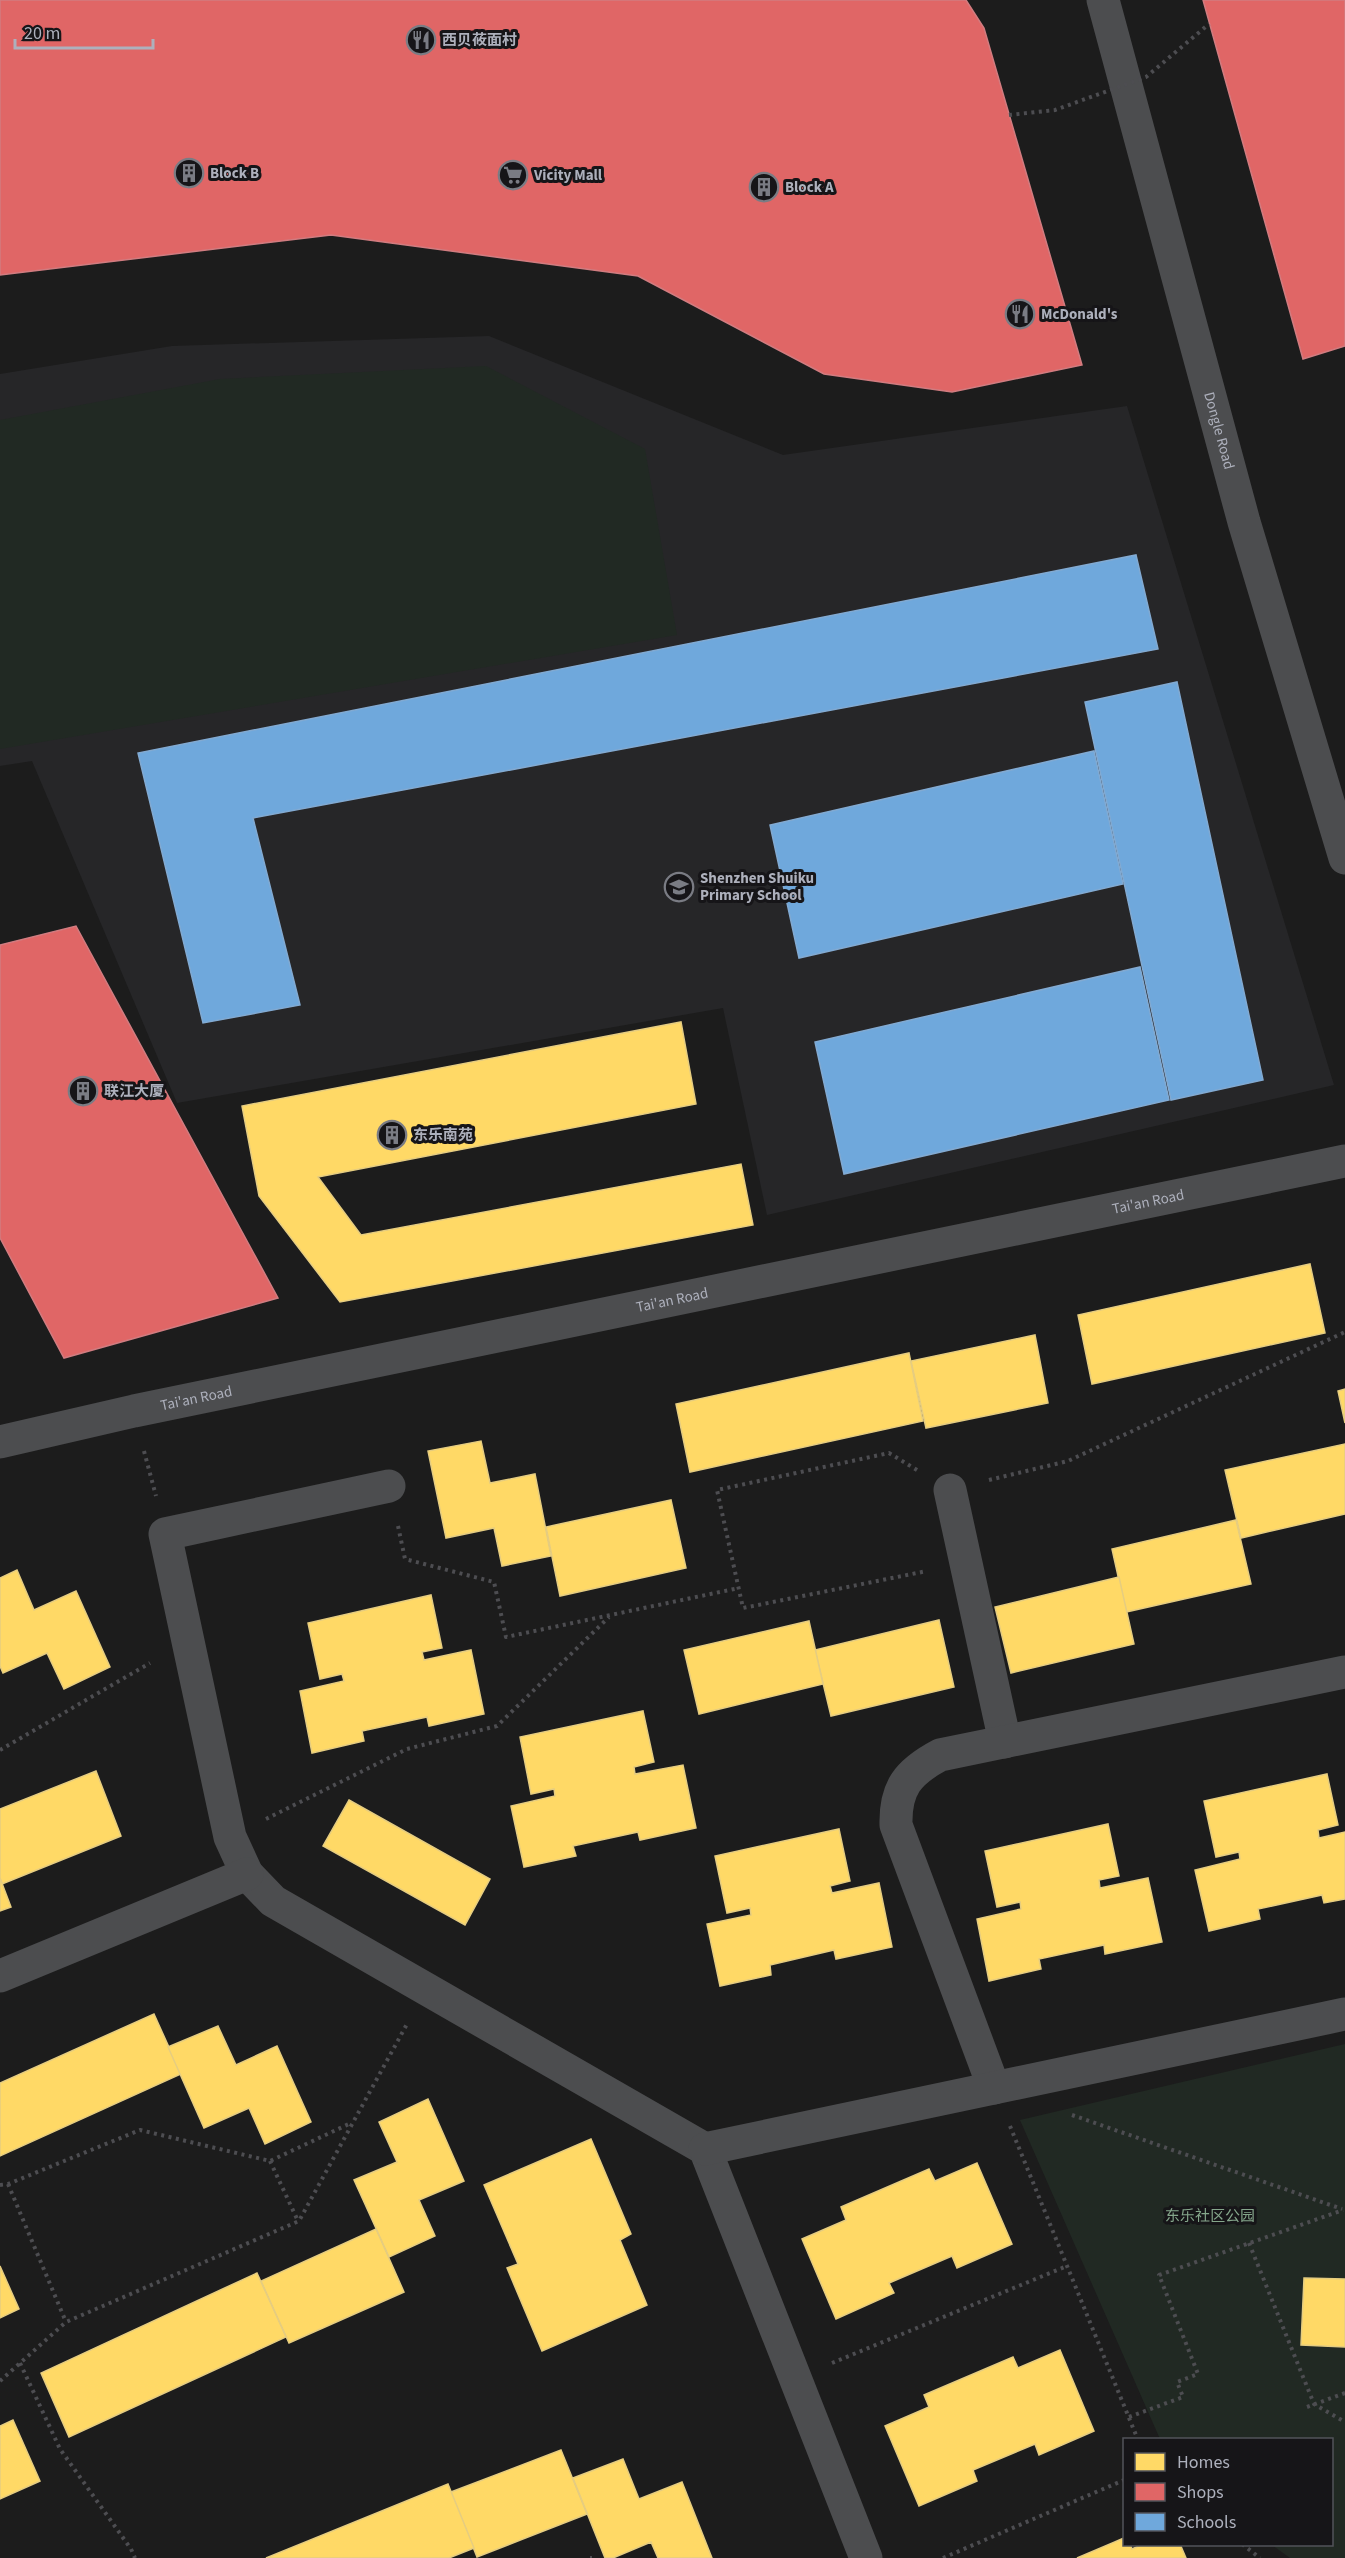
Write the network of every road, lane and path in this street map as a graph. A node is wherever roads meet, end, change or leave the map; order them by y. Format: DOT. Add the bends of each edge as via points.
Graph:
graph roads {
  1 [pos="1103,0"];
  2 [pos="1209,24"];
  3 [pos="1009,115"];
  4 [pos="1345,858"];
  5 [pos="1345,1161"];
  6 [pos="134,1411"];
  7 [pos="0,1442"];
  8 [pos="389,1486"];
  9 [pos="950,1490"];
  10 [pos="165,1534"];
  11 [pos="739,1588"];
  12 [pos="609,1616"];
  13 [pos="188,1641"];
  14 [pos="1345,1672"];
  15 [pos="1005,1742"];
  16 [pos="0,1749"];
  17 [pos="230,1837"];
  18 [pos="247,1874"];
  19 [pos="0,1976"];
  20 [pos="426,1989"];
  21 [pos="1345,2014"];
  22 [pos="994,2088"];
  23 [pos="1062,2112"];
  24 [pos="352,2123"];
  25 [pos="705,2149"];
  26 [pos="270,2161"];
  27 [pos="8,2184"];
  28 [pos="0,2185"];
  29 [pos="1344,2210"];
  30 [pos="298,2222"];
  31 [pos="1249,2243"];
  32 [pos="1067,2266"];
  33 [pos="66,2322"];
  34 [pos="20,2362"];
  35 [pos="796,2378"];
  36 [pos="0,2381"];
  37 [pos="1345,2393"];
  38 [pos="1314,2404"];
  39 [pos="1307,2407"];
  40 [pos="1129,2417"];
  41 [pos="1345,2422"];
  42 [pos="1138,2438"];
  43 [pos="1123,2481"];
  44 [pos="1245,2546"];
  45 [pos="135,2558"];
  46 [pos="866,2558"];
  47 [pos="943,2558"];
  48 [pos="1260,2558"];
  1 -- 4 [label="street, Dongle Road" via="1244,522"];
  2 -- 3 [label="path, bridge" via="1146,77 1055,110"];
  5 -- 6 [label="street, Tai'an Road"];
  6 -- 7 [label="street, Tai'an Road"];
  6 -- 10 [label="path"];
  8 -- 10 [label="street"];
  8 -- 12 [label="path" via="405,1560 495,1582 506,1637"];
  9 -- 15 [label="street"];
  10 -- 13 [label="street"];
  11 -- 12 [label="path"];
  12 -- 17 [label="path" via="497,1726 407,1749"];
  13 -- 16 [label="path"];
  13 -- 17 [label="street"];
  14 -- 15 [label="street"];
  15 -- 22 [label="street" via="940,1755 920,1766 903,1783 895,1804 896,1825"];
  17 -- 18 [label="street"];
  18 -- 19 [label="street"];
  18 -- 20 [label="street" via="273,1901"];
  20 -- 24 [label="path"];
  20 -- 25 [label="street"];
  21 -- 22 [label="street"];
  22 -- 25 [label="street"];
  22 -- 32 [label="path"];
  23 -- 29 [label="path"];
  24 -- 26 [label="path"];
  24 -- 30 [label="path"];
  25 -- 35 [label="street"];
  26 -- 27 [label="path" via="140,2130"];
  26 -- 30 [label="path"];
  27 -- 28 [label="path"];
  27 -- 33 [label="path"];
  29 -- 31 [label="path"];
  30 -- 33 [label="path"];
  31 -- 38 [label="path"];
  31 -- 40 [label="path" via="1159,2275 1198,2374 1177,2382 1183,2397"];
  32 -- 35 [label="path"];
  32 -- 40 [label="path"];
  33 -- 34 [label="path"];
  34 -- 36 [label="path"];
  34 -- 45 [label="path" via="60,2449"];
  35 -- 46 [label="street"];
  37 -- 38 [label="path"];
  38 -- 39 [label="path"];
  38 -- 41 [label="path"];
  40 -- 42 [label="path"];
  43 -- 47 [label="path"];
  44 -- 48 [label="path"];
}
